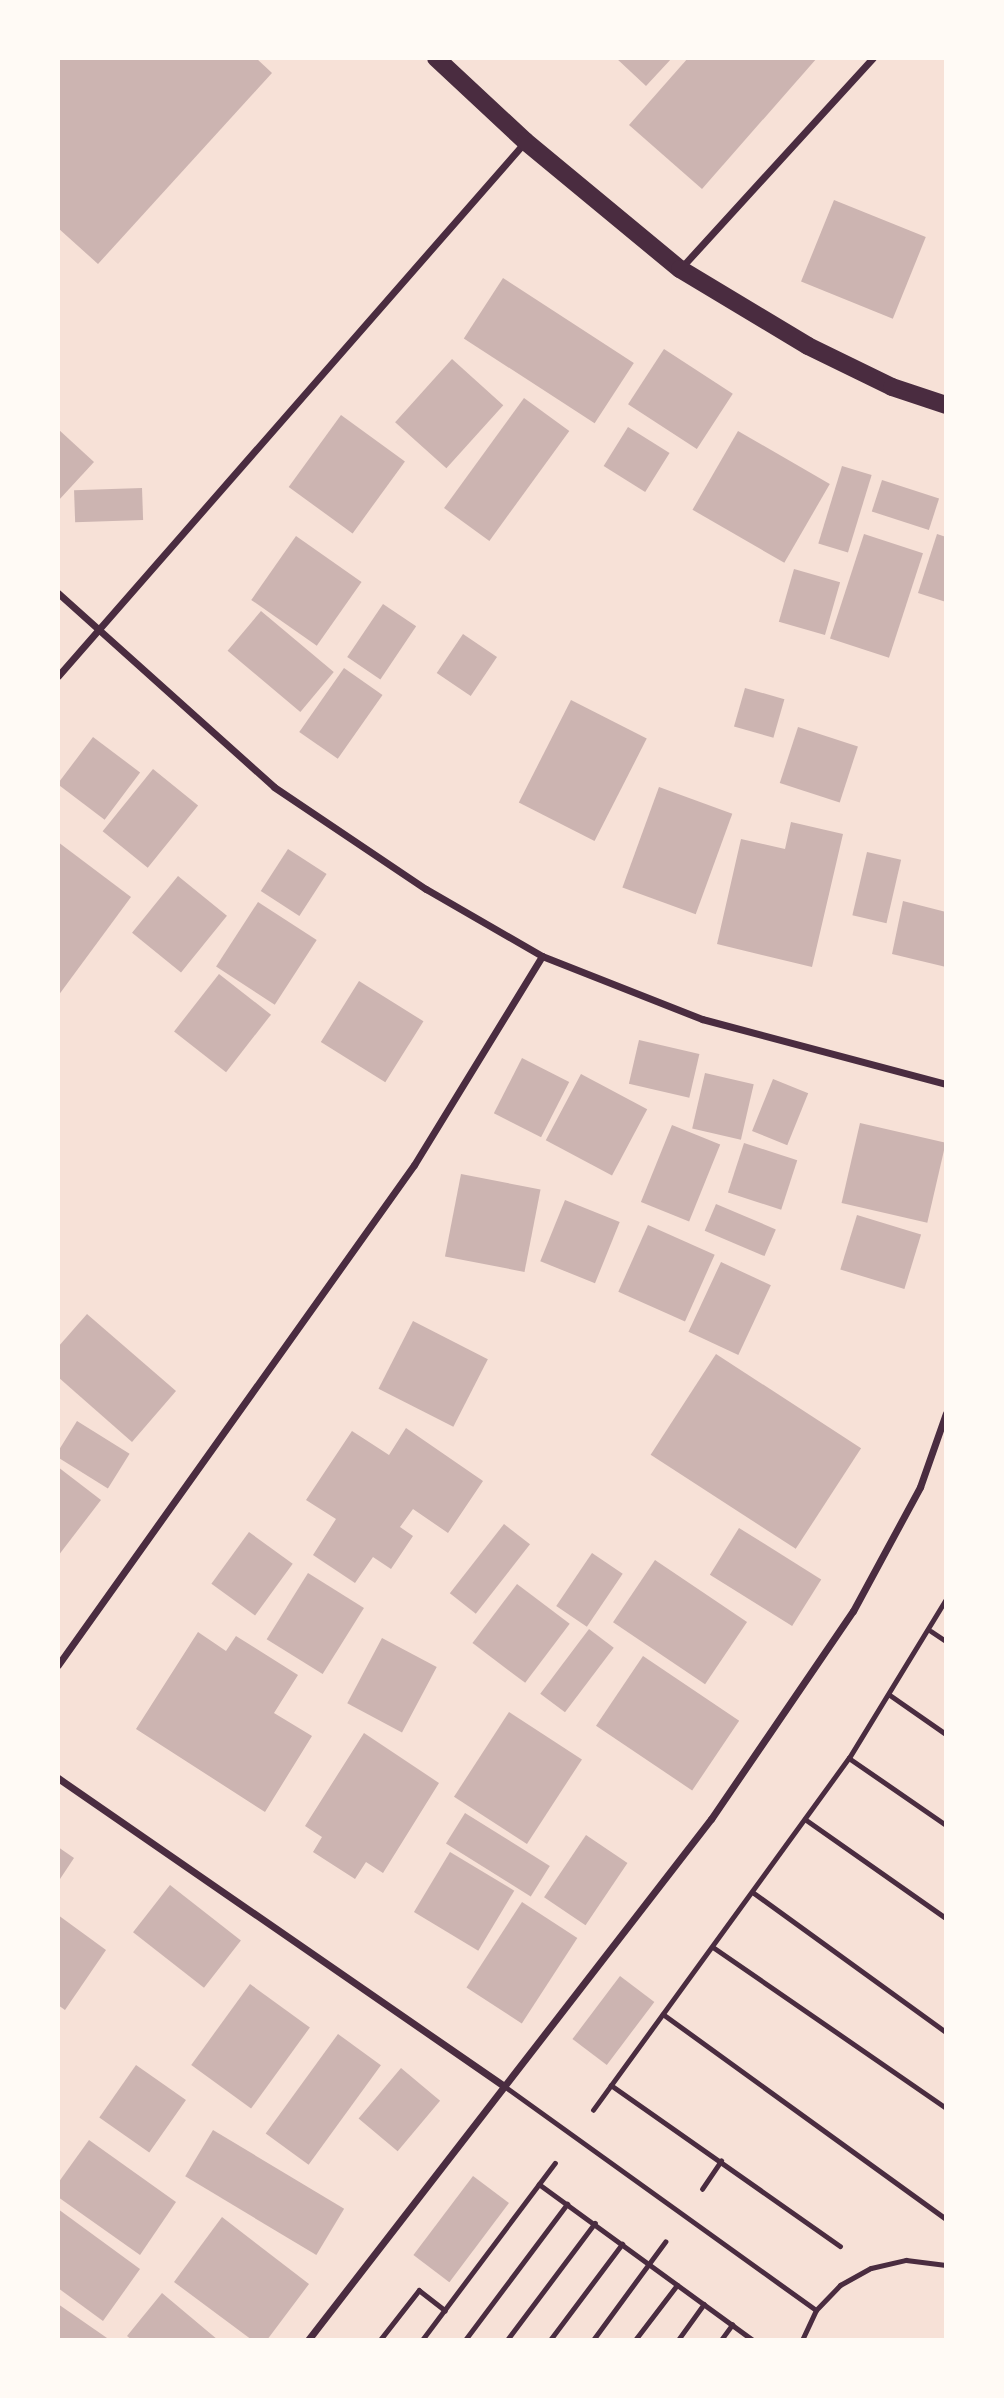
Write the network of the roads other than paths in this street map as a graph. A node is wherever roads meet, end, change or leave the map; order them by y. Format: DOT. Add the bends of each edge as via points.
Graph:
graph roads {
  1 [pos="436,58"];
  2 [pos="873,58"];
  3 [pos="525,141"];
  4 [pos="680,269"];
  5 [pos="946,405"];
  6 [pos="58,593"];
  7 [pos="97,629"];
  8 [pos="58,676"];
  9 [pos="542,956"];
  10 [pos="946,1084"];
  11 [pos="946,1413"];
  12 [pos="58,1665"];
  13 [pos="58,1778"];
  14 [pos="504,2086"];
  15 [pos="946,2265"];
  16 [pos="817,2311"];
  17 [pos="308,2340"];
  18 [pos="802,2340"];
  1 -- 3 [label="main road"];
  2 -- 4 [label="street"];
  3 -- 4 [label="main road"];
  3 -- 7 [label="street"];
  4 -- 5 [label="main road" via="808,346 892,387"];
  6 -- 7 [label="street"];
  7 -- 8 [label="street"];
  7 -- 9 [label="street" via="274,788 426,889"];
  9 -- 10 [label="street" via="702,1019"];
  9 -- 12 [label="street" via="414,1165"];
  11 -- 14 [label="street" via="920,1487 853,1611 711,1819"];
  13 -- 14 [label="street"];
  14 -- 16 [label="lane"];
  14 -- 17 [label="street"];
  15 -- 16 [label="lane" via="906,2260 871,2268 840,2285"];
  16 -- 18 [label="lane"];
}
